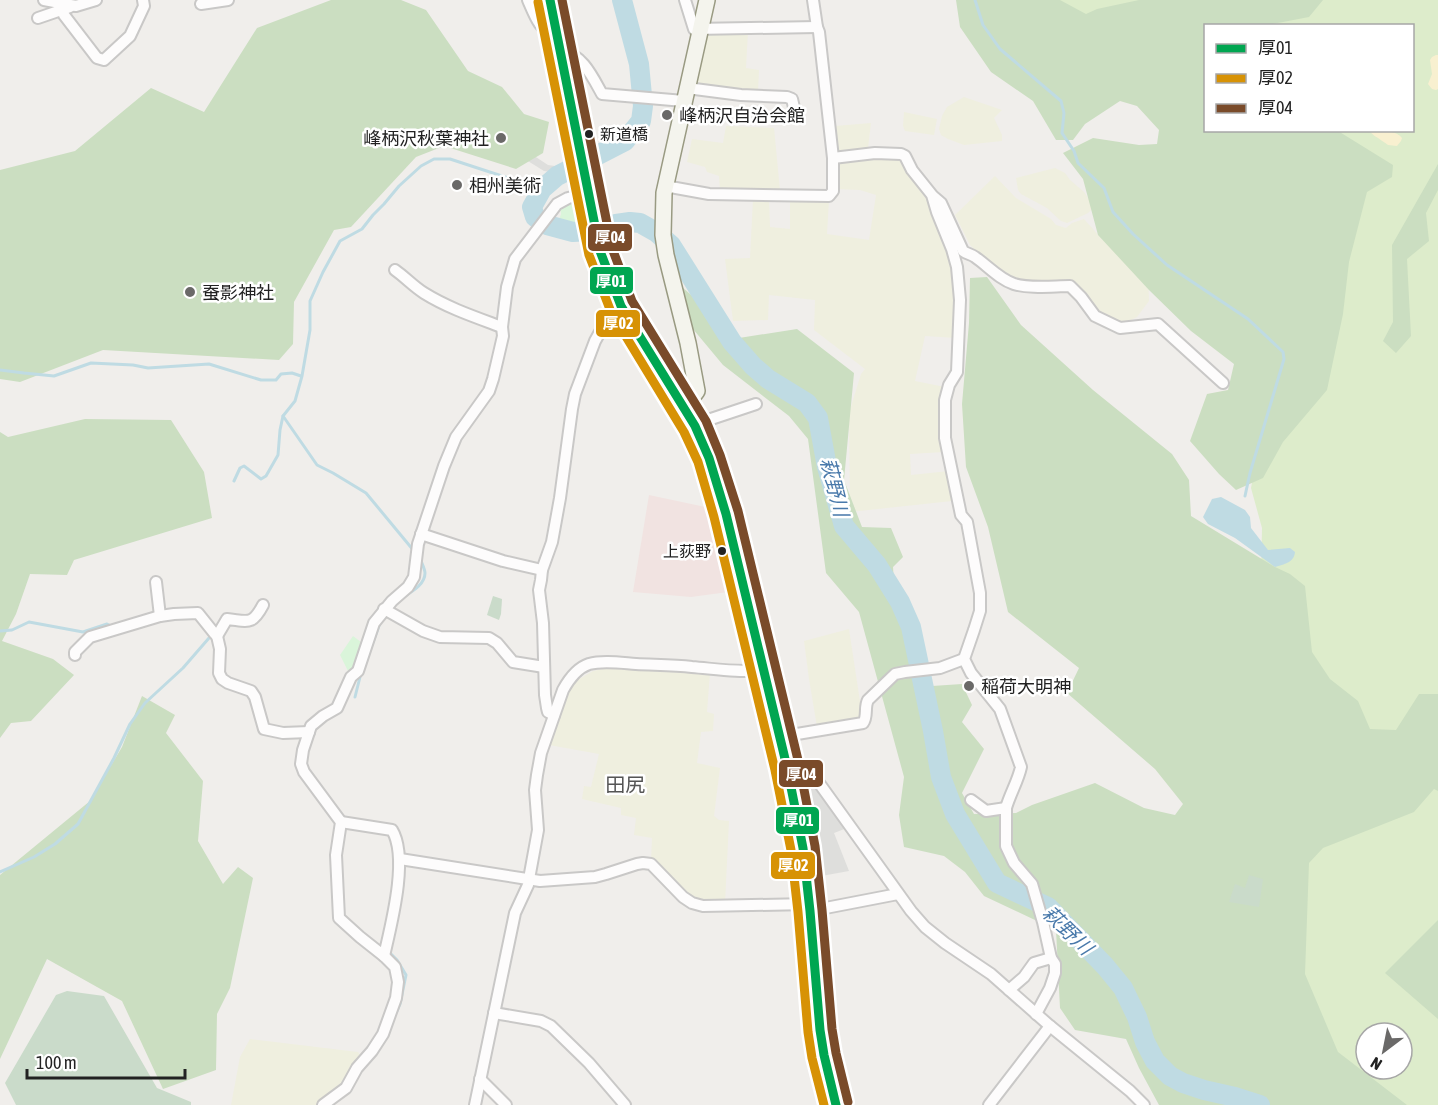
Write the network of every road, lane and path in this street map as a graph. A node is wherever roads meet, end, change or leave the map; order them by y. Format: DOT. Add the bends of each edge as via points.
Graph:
graph roads {
  1 [pos="44,0"];
  2 [pos="96,0"];
  3 [pos="143,0"];
  4 [pos="228,0"];
  5 [pos="528,0"];
  6 [pos="550,0"];
  7 [pos="685,0"];
  8 [pos="707,0"];
  9 [pos="813,0"];
  10 [pos="201,4"];
  11 [pos="76,6"];
  12 [pos="63,9"];
  13 [pos="38,18"];
  14 [pos="817,27"];
  15 [pos="700,29"];
  16 [pos="559,44"];
  17 [pos="685,94"];
  18 [pos="796,116"];
  19 [pos="833,158"];
  20 [pos="665,186"];
  21 [pos="587,187"];
  22 [pos="932,195"];
  23 [pos="394,270"];
  24 [pos="621,306"];
  25 [pos="502,327"];
  26 [pos="1223,383"];
  27 [pos="756,404"];
  28 [pos="685,408"];
  29 [pos="698,432"];
  30 [pos="421,534"];
  31 [pos="542,570"];
  32 [pos="156,582"];
  33 [pos="263,605"];
  34 [pos="388,612"];
  35 [pos="160,616"];
  36 [pos="217,636"];
  37 [pos="74,652"];
  38 [pos="964,659"];
  39 [pos="544,667"];
  40 [pos="762,670"];
  41 [pos="554,715"];
  42 [pos="309,732"];
  43 [pos="780,737"];
  44 [pos="787,767"];
  45 [pos="971,800"];
  46 [pos="1006,808"];
  47 [pos="345,823"];
  48 [pos="400,859"];
  49 [pos="529,879"];
  50 [pos="898,894"];
  51 [pos="810,907"];
  52 [pos="385,952"];
  53 [pos="1051,958"];
  54 [pos="1009,990"];
  55 [pos="494,1013"];
  56 [pos="1036,1014"];
  57 [pos="1050,1026"];
  58 [pos="480,1079"];
  59 [pos="323,1105"];
  60 [pos="475,1105"];
  61 [pos="506,1105"];
  62 [pos="625,1105"];
  63 [pos="836,1105"];
  64 [pos="989,1105"];
  65 [pos="1144,1105"];
  1 -- 11 [label="street"];
  2 -- 11 [label="street"];
  3 -- 12 [label="street" via="130,36 104,60 97,58"];
  4 -- 10 [label="street"];
  5 -- 16 [label="street" via="543,30"];
  6 -- 16 [label="highway"];
  7 -- 15 [label="street" via="694,29"];
  8 -- 15 [label="street"];
  9 -- 14 [label="street"];
  11 -- 12 [label="street"];
  12 -- 13 [label="street"];
  14 -- 15 [label="street"];
  14 -- 19 [label="street"];
  15 -- 17 [label="street"];
  16 -- 17 [label="street" via="582,62 602,94 654,99"];
  16 -- 21 [label="highway"];
  17 -- 18 [label="street" via="787,97 792,99"];
  17 -- 20 [label="street"];
  19 -- 20 [label="street" via="833,191 829,196 709,194"];
  19 -- 22 [label="street" via="901,154"];
  20 -- 28 [label="street" via="666,255 697,391"];
  21 -- 24 [label="highway" via="600,251"];
  21 -- 25 [label="street" via="557,204 515,259"];
  22 -- 26 [label="street" via="941,203 963,251 997,274 1024,286 1070,286 1095,316 1120,328 1158,324"];
  22 -- 38 [label="street" via="959,281 957,372 945,400 945,438 980,593 980,611"];
  23 -- 25 [label="street" via="438,302"];
  24 -- 28 [label="highway"];
  24 -- 31 [label="street" via="610,314 595,341 575,394 552,542"];
  25 -- 30 [label="street" via="489,392 456,437"];
  27 -- 29 [label="street" via="711,419"];
  28 -- 29 [label="highway"];
  29 -- 40 [label="highway" via="726,514"];
  30 -- 31 [label="street"];
  30 -- 34 [label="street" via="414,577"];
  31 -- 39 [label="street" via="539,590"];
  32 -- 35 [label="street"];
  33 -- 36 [label="street" via="253,620 227,620"];
  34 -- 39 [label="street" via="440,637 489,638 513,662"];
  34 -- 42 [label="street" via="374,623 358,671 351,677 338,708 323,716"];
  35 -- 36 [label="street" via="198,613"];
  35 -- 37 [label="street" via="90,638"];
  36 -- 42 [label="street" via="222,679 251,691 264,729"];
  38 -- 43 [label="street" via="940,668 895,674 866,703 863,723"];
  38 -- 46 [label="street" via="1000,710 1021,766"];
  39 -- 41 [label="street" via="547,708"];
  40 -- 41 [label="street" via="590,664 567,682"];
  40 -- 43 [label="highway"];
  41 -- 49 [label="street" via="537,775 537,830"];
  42 -- 47 [label="street" via="302,757 304,772"];
  43 -- 44 [label="highway"];
  44 -- 50 [label="street" via="807,770 814,776"];
  44 -- 51 [label="highway"];
  45 -- 46 [label="street" via="986,811"];
  46 -- 53 [label="street" via="1006,846 1032,884"];
  47 -- 48 [label="street" via="392,830"];
  47 -- 52 [label="street" via="336,855 339,918"];
  48 -- 49 [label="street"];
  48 -- 52 [label="street"];
  49 -- 51 [label="street" via="595,877 643,863 651,864 683,897 703,906"];
  49 -- 55 [label="street" via="515,913"];
  50 -- 51 [label="street"];
  50 -- 54 [label="street" via="926,927"];
  51 -- 63 [label="highway" via="820,1030"];
  52 -- 59 [label="street" via="395,967 398,982 383,1034 346,1088"];
  53 -- 54 [label="street" via="1034,963"];
  53 -- 56 [label="street" via="1055,973"];
  54 -- 56 [label="street"];
  55 -- 58 [label="street"];
  55 -- 62 [label="street" via="551,1026"];
  56 -- 57 [label="street"];
  57 -- 64 [label="street"];
  57 -- 65 [label="street"];
  58 -- 60 [label="street"];
  58 -- 61 [label="street"];
}
